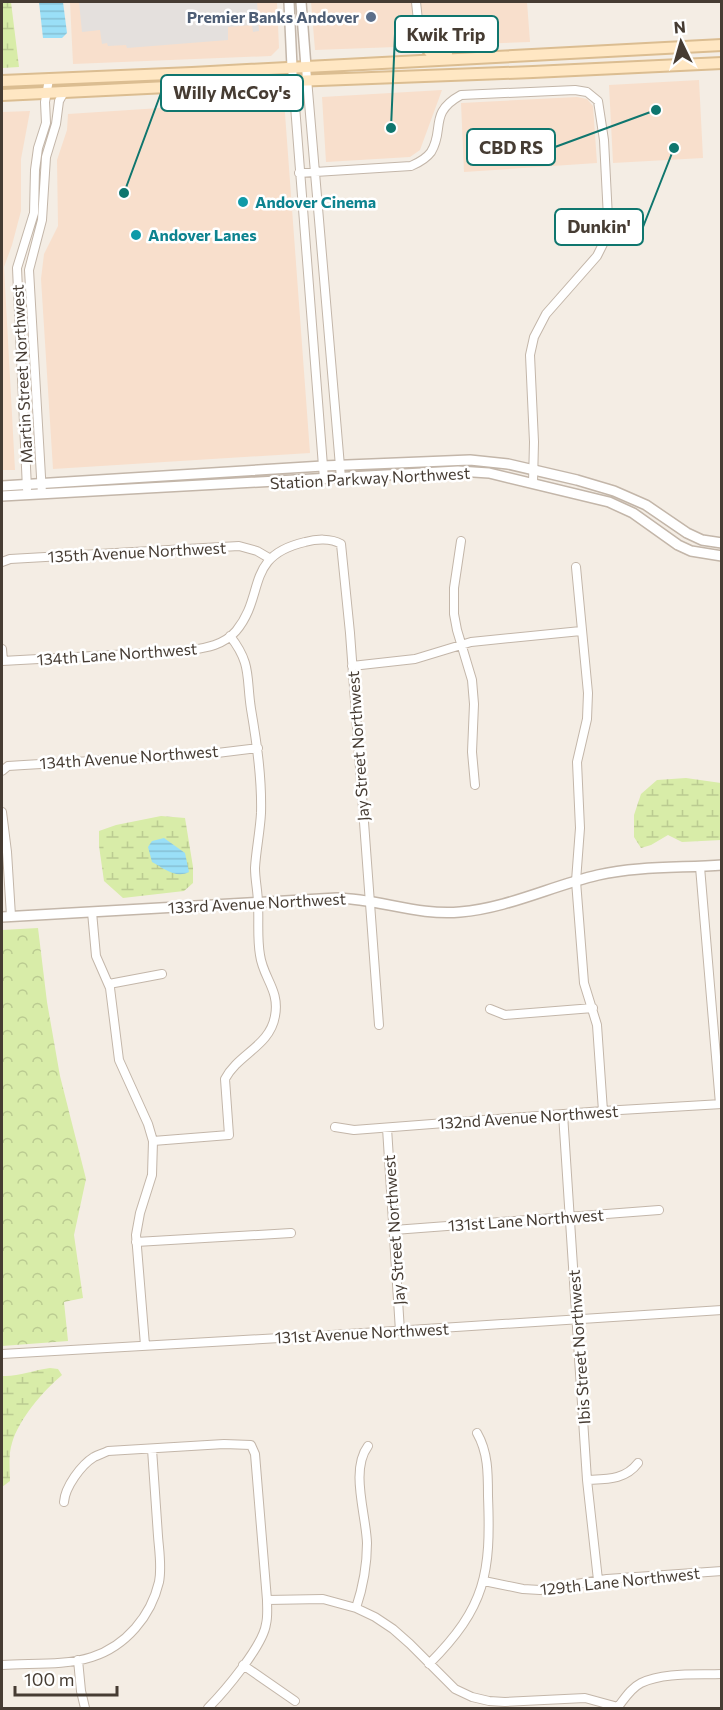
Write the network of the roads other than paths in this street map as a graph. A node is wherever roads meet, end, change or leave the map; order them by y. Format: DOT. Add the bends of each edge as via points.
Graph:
graph roads {
  1 [pos="289,2"];
  2 [pos="301,2"];
  3 [pos="416,2"];
  4 [pos="419,30"];
  5 [pos="722,45"];
  6 [pos="498,57"];
  7 [pos="722,63"];
  8 [pos="292,67"];
  9 [pos="306,67"];
  10 [pos="49,79"];
  11 [pos="308,80"];
  12 [pos="2,81"];
  13 [pos="293,81"];
  14 [pos="64,92"];
  15 [pos="47,93"];
  16 [pos="2,95"];
  17 [pos="315,171"];
  18 [pos="299,173"];
  19 [pos="339,465"];
  20 [pos="323,466"];
  21 [pos="533,470"];
  22 [pos="341,478"];
  23 [pos="324,479"];
  24 [pos="533,483"];
  25 [pos="2,486"];
  26 [pos="27,489"];
  27 [pos="42,489"];
  28 [pos="2,496"];
  29 [pos="460,541"];
  30 [pos="722,543"];
  31 [pos="722,556"];
  32 [pos="270,558"];
  33 [pos="2,562"];
  34 [pos="576,567"];
  35 [pos="581,630"];
  36 [pos="230,636"];
  37 [pos="461,645"];
  38 [pos="2,649"];
  39 [pos="2,661"];
  40 [pos="352,666"];
  41 [pos="258,748"];
  42 [pos="2,771"];
  43 [pos="475,785"];
  44 [pos="2,812"];
  45 [pos="722,865"];
  46 [pos="700,867"];
  47 [pos="576,881"];
  48 [pos="370,900"];
  49 [pos="258,903"];
  50 [pos="92,912"];
  51 [pos="6,916"];
  52 [pos="162,974"];
  53 [pos="109,984"];
  54 [pos="593,1008"];
  55 [pos="490,1009"];
  56 [pos="379,1025"];
  57 [pos="721,1104"];
  58 [pos="603,1111"];
  59 [pos="563,1114"];
  60 [pos="335,1127"];
  61 [pos="387,1128"];
  62 [pos="153,1141"];
  63 [pos="659,1210"];
  64 [pos="570,1217"];
  65 [pos="394,1230"];
  66 [pos="291,1233"];
  67 [pos="136,1242"];
  68 [pos="722,1310"];
  69 [pos="577,1320"];
  70 [pos="400,1331"];
  71 [pos="145,1345"];
  72 [pos="2,1354"];
  73 [pos="477,1432"];
  74 [pos="368,1446"];
  75 [pos="152,1449"];
  76 [pos="638,1463"];
  77 [pos="587,1480"];
  78 [pos="64,1502"];
  79 [pos="722,1571"];
  80 [pos="598,1580"];
  81 [pos="484,1581"];
  82 [pos="267,1600"];
  83 [pos="356,1608"];
  84 [pos="78,1660"];
  85 [pos="429,1664"];
  86 [pos="2,1665"];
  87 [pos="243,1665"];
  88 [pos="722,1674"];
  89 [pos="295,1701"];
  90 [pos="85,1708"];
  91 [pos="208,1708"];
  92 [pos="618,1708"];
  1 -- 8 [label="street"];
  2 -- 9 [label="street"];
  3 -- 4 [label="street"];
  4 -- 6 [label="main road" via="424,46 434,53"];
  5 -- 6 [label="main road"];
  6 -- 9 [label="main road"];
  7 -- 11 [label="main road"];
  8 -- 9 [label="main road"];
  8 -- 10 [label="main road"];
  8 -- 13 [label="street"];
  9 -- 11 [label="street"];
  10 -- 12 [label="main road"];
  10 -- 15 [label="street, Martin Street Northwest"];
  11 -- 13 [label="main road"];
  11 -- 17 [label="street"];
  13 -- 14 [label="main road"];
  13 -- 18 [label="street"];
  14 -- 15 [label="main road"];
  14 -- 27 [label="street, Martin Street Northwest" via="46,158 42,220 29,270"];
  15 -- 16 [label="main road"];
  15 -- 26 [label="street, Martin Street Northwest" via="46,123 35,170 34,213 17,268"];
  17 -- 18 [label="street"];
  17 -- 19 [label="street"];
  17 -- 21 [label="street" via="411,166 421,161 431,151 440,114 461,95 587,92 598,101 604,140 606,238 597,256 546,314 534,337 530,355"];
  18 -- 20 [label="street"];
  19 -- 20 [label="street, Station Parkway Northwest"];
  19 -- 21 [label="street, Station Parkway Northwest" via="470,460"];
  19 -- 22 [label="street"];
  20 -- 23 [label="street"];
  20 -- 27 [label="street, Station Parkway Northwest"];
  21 -- 24 [label="street"];
  21 -- 30 [label="street, Station Parkway Northwest" via="628,496 687,533"];
  22 -- 23 [label="street, Station Parkway Northwest"];
  22 -- 24 [label="street, Station Parkway Northwest" via="458,471"];
  23 -- 27 [label="street, Station Parkway Northwest"];
  24 -- 31 [label="street, Station Parkway Northwest" via="609,502 633,513 678,545"];
  25 -- 26 [label="street, Station Parkway Northwest"];
  26 -- 27 [label="street, Station Parkway Northwest"];
  26 -- 28 [label="street, Station Parkway Northwest"];
  29 -- 37 [label="street" via="454,614"];
  32 -- 33 [label="street, 135th Avenue Northwest" via="239,546"];
  32 -- 36 [label="street" via="255,584 249,608"];
  32 -- 40 [label="street, Jay Street Northwest" via="281,549 310,541 341,544"];
  34 -- 35 [label="street"];
  35 -- 37 [label="street"];
  35 -- 47 [label="street" via="588,693 587,719 577,762 580,828"];
  36 -- 39 [label="street, 134th Lane Northwest" via="208,648 185,651"];
  36 -- 41 [label="street" via="241,650 248,671"];
  37 -- 40 [label="street" via="415,659"];
  37 -- 43 [label="street" via="472,680"];
  38 -- 39 [label="street"];
  40 -- 48 [label="street, Jay Street Northwest"];
  41 -- 42 [label="street, 134th Avenue Northwest" via="8,766"];
  41 -- 49 [label="street"];
  44 -- 51 [label="street" via="7,852"];
  45 -- 46 [label="street, 133rd Avenue Northwest"];
  46 -- 47 [label="street, 133rd Avenue Northwest" via="600,874"];
  46 -- 57 [label="street"];
  47 -- 48 [label="street, 133rd Avenue Northwest" via="486,909 458,912 426,911"];
  47 -- 54 [label="street" via="584,983"];
  48 -- 49 [label="street, 133rd Avenue Northwest"];
  48 -- 56 [label="street, Jay Street Northwest"];
  49 -- 50 [label="street, 133rd Avenue Northwest"];
  49 -- 62 [label="street" via="260,956 274,990 275,1017 261,1044 225,1079 229,1136"];
  50 -- 51 [label="street, 133rd Avenue Northwest"];
  50 -- 53 [label="street" via="96,956"];
  52 -- 53 [label="street"];
  53 -- 62 [label="street" via="119,1060"];
  54 -- 55 [label="street" via="505,1015"];
  54 -- 58 [label="street"];
  57 -- 58 [label="street, 132nd Avenue Northwest"];
  58 -- 59 [label="street, 132nd Avenue Northwest"];
  59 -- 61 [label="street, 132nd Avenue Northwest"];
  59 -- 64 [label="street, Ibis Street Northwest"];
  60 -- 61 [label="street, 132nd Avenue Northwest"];
  61 -- 65 [label="street, Jay Street Northwest"];
  62 -- 67 [label="street" via="152,1175"];
  63 -- 64 [label="street, 131st Lane Northwest"];
  64 -- 65 [label="street, 131st Lane Northwest"];
  64 -- 69 [label="street, Ibis Street Northwest"];
  65 -- 70 [label="street, Jay Street Northwest"];
  66 -- 67 [label="street"];
  67 -- 71 [label="street"];
  68 -- 69 [label="street, 131st Avenue Northwest"];
  69 -- 70 [label="street, 131st Avenue Northwest"];
  69 -- 77 [label="street, Ibis Street Northwest"];
  70 -- 71 [label="street, 131st Avenue Northwest"];
  71 -- 72 [label="street, 131st Avenue Northwest"];
  73 -- 81 [label="street" via="485,1447 488,1472 489,1552"];
  74 -- 83 [label="street" via="360,1461 367,1542"];
  75 -- 78 [label="street" via="108,1451 94,1457 75,1477"];
  75 -- 82 [label="street" via="251,1445 255,1454"];
  75 -- 84 [label="street" via="160,1559 151,1606 134,1632 94,1656"];
  76 -- 77 [label="street" via="623,1476"];
  77 -- 80 [label="street, Ibis Street Northwest"];
  79 -- 80 [label="street, 129th Lane Northwest"];
  80 -- 81 [label="street, 129th Lane Northwest" via="540,1590"];
  81 -- 85 [label="street" via="472,1610"];
  82 -- 83 [label="street" via="323,1599"];
  82 -- 87 [label="street" via="262,1637"];
  83 -- 85 [label="street" via="393,1629"];
  84 -- 86 [label="street"];
  84 -- 90 [label="street"];
  85 -- 92 [label="street" via="455,1689 489,1701 585,1698"];
  87 -- 89 [label="street"];
  87 -- 91 [label="street"];
  88 -- 92 [label="street" via="660,1677 640,1683"];
}
